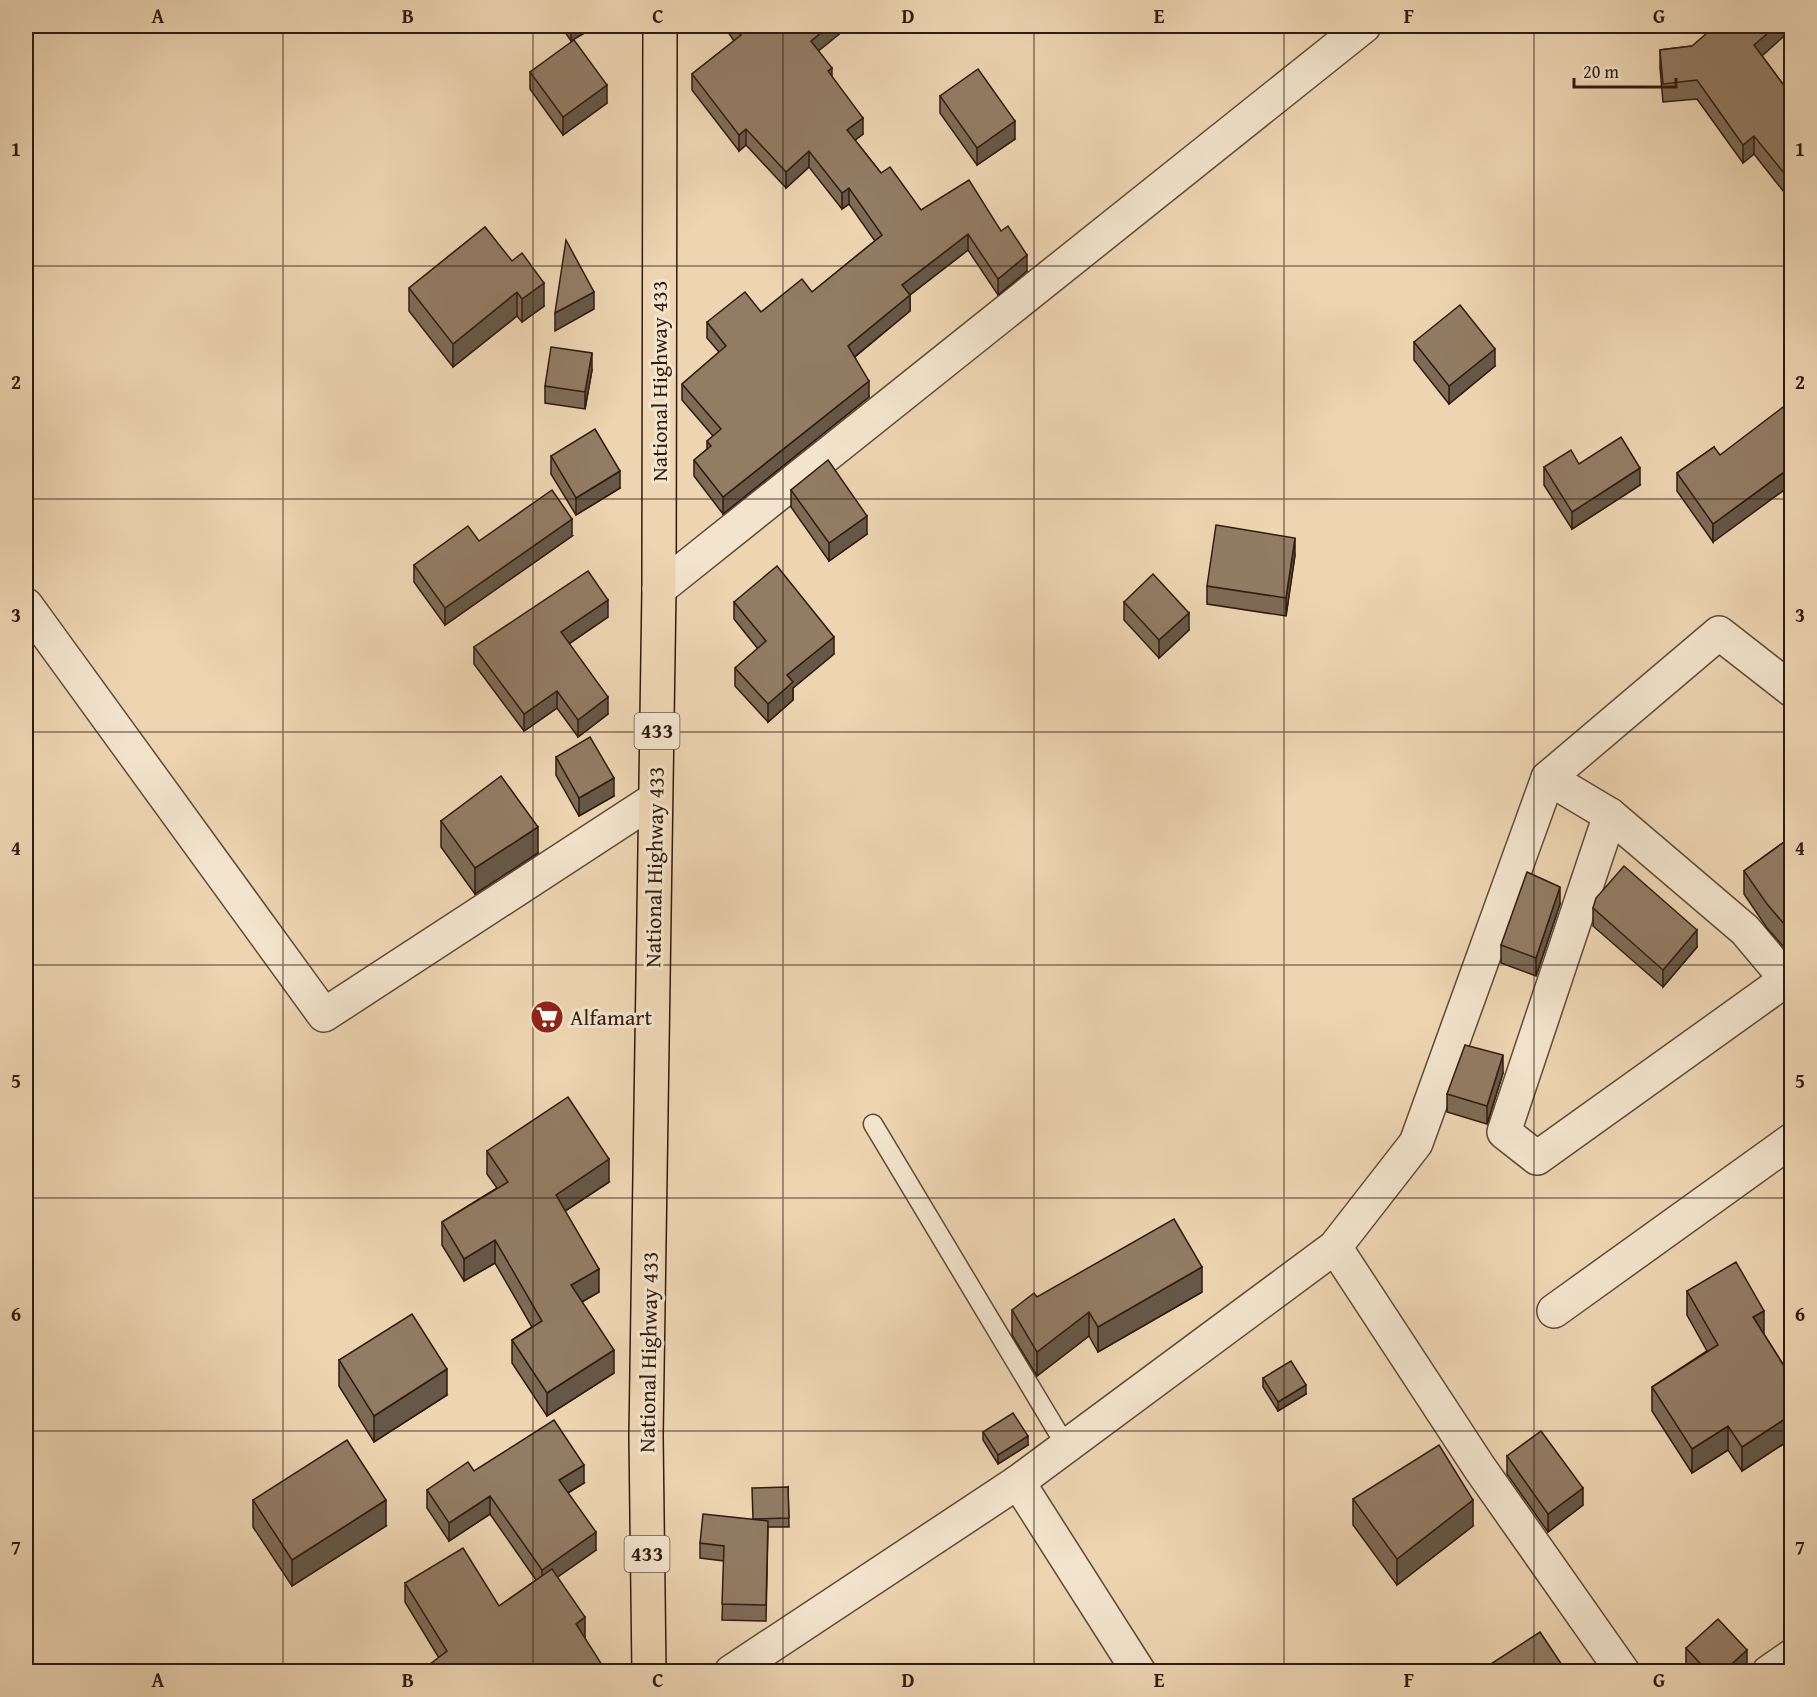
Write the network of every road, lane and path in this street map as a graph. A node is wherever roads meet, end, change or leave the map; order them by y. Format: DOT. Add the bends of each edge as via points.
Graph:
graph roads {
  1 [pos="660,26"];
  2 [pos="1364,26"];
  3 [pos="659,589"];
  4 [pos="26,605"];
  5 [pos="1791,690"];
  6 [pos="1548,778"];
  7 [pos="655,799"];
  8 [pos="1611,814"];
  9 [pos="1789,982"];
  10 [pos="873,1124"];
  11 [pos="1791,1140"];
  12 [pos="1335,1247"];
  13 [pos="1554,1311"];
  14 [pos="1066,1446"];
  15 [pos="1018,1482"];
  16 [pos="1791,1656"];
  17 [pos="649,1671"];
  18 [pos="731,1671"];
  19 [pos="1138,1671"];
  20 [pos="1623,1671"];
  21 [pos="1769,1671"];
  1 -- 3 [label="main road, National Highway 433 / 433"];
  2 -- 3 [label="street"];
  3 -- 7 [label="main road, National Highway 433 / 433"];
  4 -- 7 [label="street" via="324,1015"];
  5 -- 6 [label="street" via="1719,633"];
  6 -- 8 [label="street"];
  6 -- 12 [label="street" via="1416,1143"];
  7 -- 17 [label="main road, National Highway 433 / 433" via="646,1436"];
  8 -- 9 [label="street" via="1745,930"];
  8 -- 9 [label="street" via="1504,1132 1537,1158"];
  10 -- 14 [label="lane"];
  11 -- 13 [label="street"];
  12 -- 14 [label="street"];
  12 -- 20 [label="street" via="1479,1467"];
  14 -- 15 [label="street"];
  15 -- 18 [label="street"];
  15 -- 19 [label="street"];
  16 -- 21 [label="street"];
}
